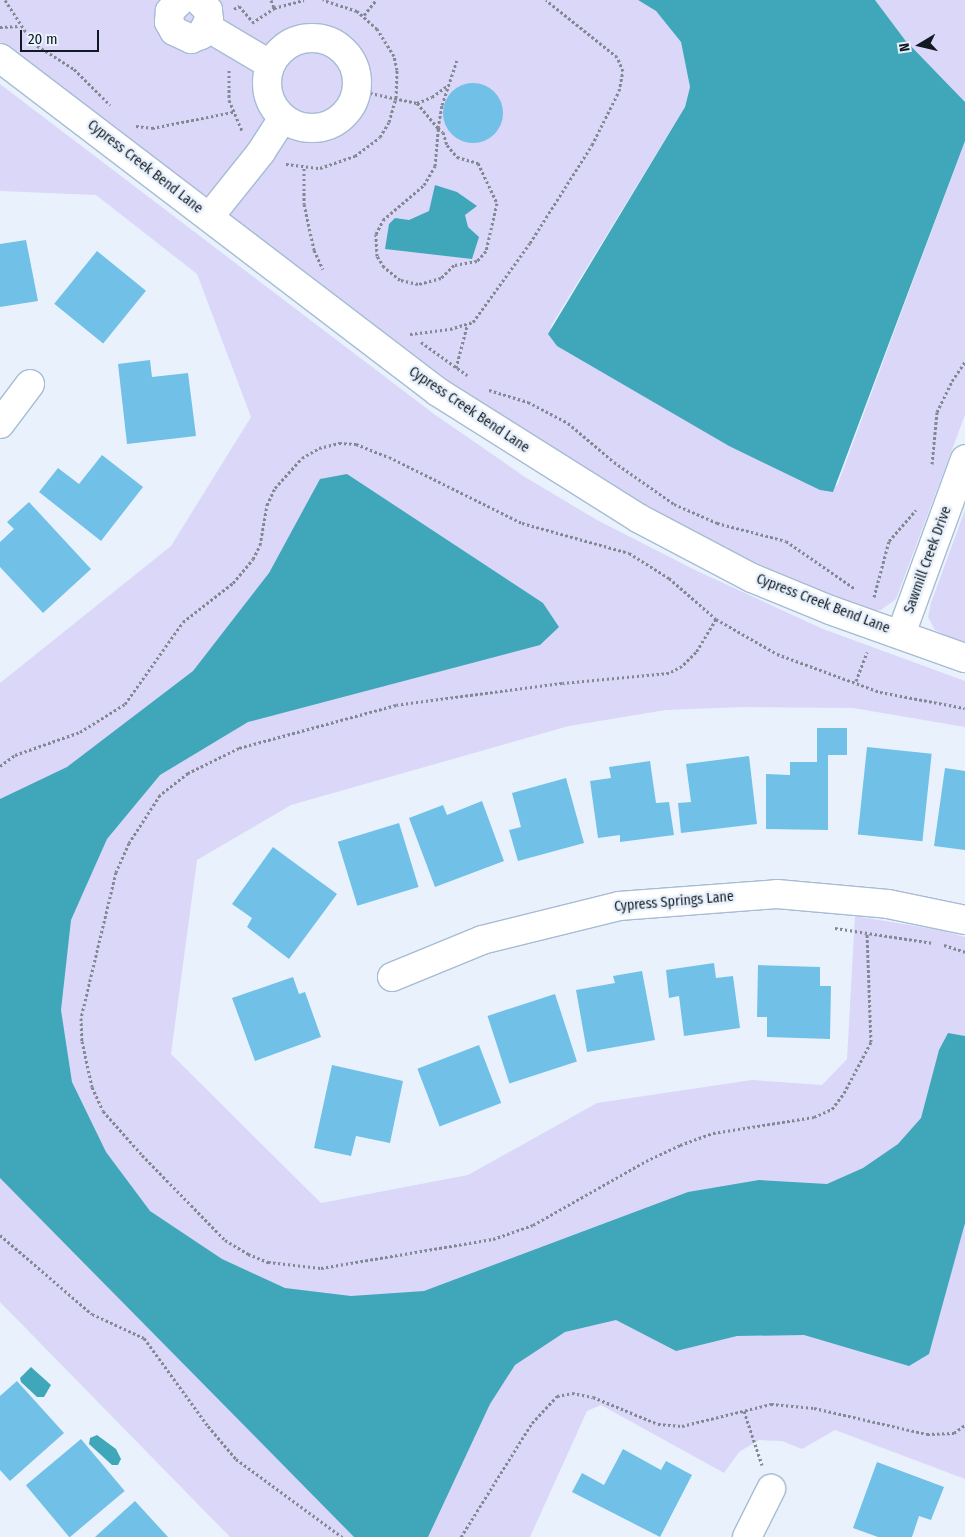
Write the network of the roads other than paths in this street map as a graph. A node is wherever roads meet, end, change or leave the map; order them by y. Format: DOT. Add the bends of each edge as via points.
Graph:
graph roads {
  1 [pos="181,0"];
  2 [pos="198,0"];
  3 [pos="207,27"];
  4 [pos="0,58"];
  5 [pos="271,65"];
  6 [pos="283,118"];
  7 [pos="210,216"];
  8 [pos="30,384"];
  9 [pos="0,424"];
  10 [pos="965,458"];
  11 [pos="901,634"];
  12 [pos="965,658"];
  13 [pos="965,920"];
  14 [pos="392,977"];
  15 [pos="772,1489"];
  16 [pos="747,1537"];
  1 -- 3 [label="street" via="170,11 174,31 191,38 201,35"];
  2 -- 3 [label="street" via="208,10"];
  3 -- 5 [label="street"];
  4 -- 7 [label="street, Cypress Creek Bend Lane"];
  5 -- 6 [label="street" via="267,95"];
  5 -- 6 [label="street" via="285,47 310,38 337,44 357,68 356,97 337,122 310,129"];
  6 -- 7 [label="street" via="261,152"];
  7 -- 11 [label="street, Cypress Creek Bend Lane" via="438,392 638,518 752,578 830,610"];
  8 -- 9 [label="street"];
  10 -- 11 [label="street, Sawmill Creek Drive"];
  11 -- 12 [label="street, Cypress Creek Bend Lane"];
  13 -- 14 [label="street, Cypress Springs Lane" via="888,904 787,895 629,905 482,940"];
  15 -- 16 [label="street"];
}
